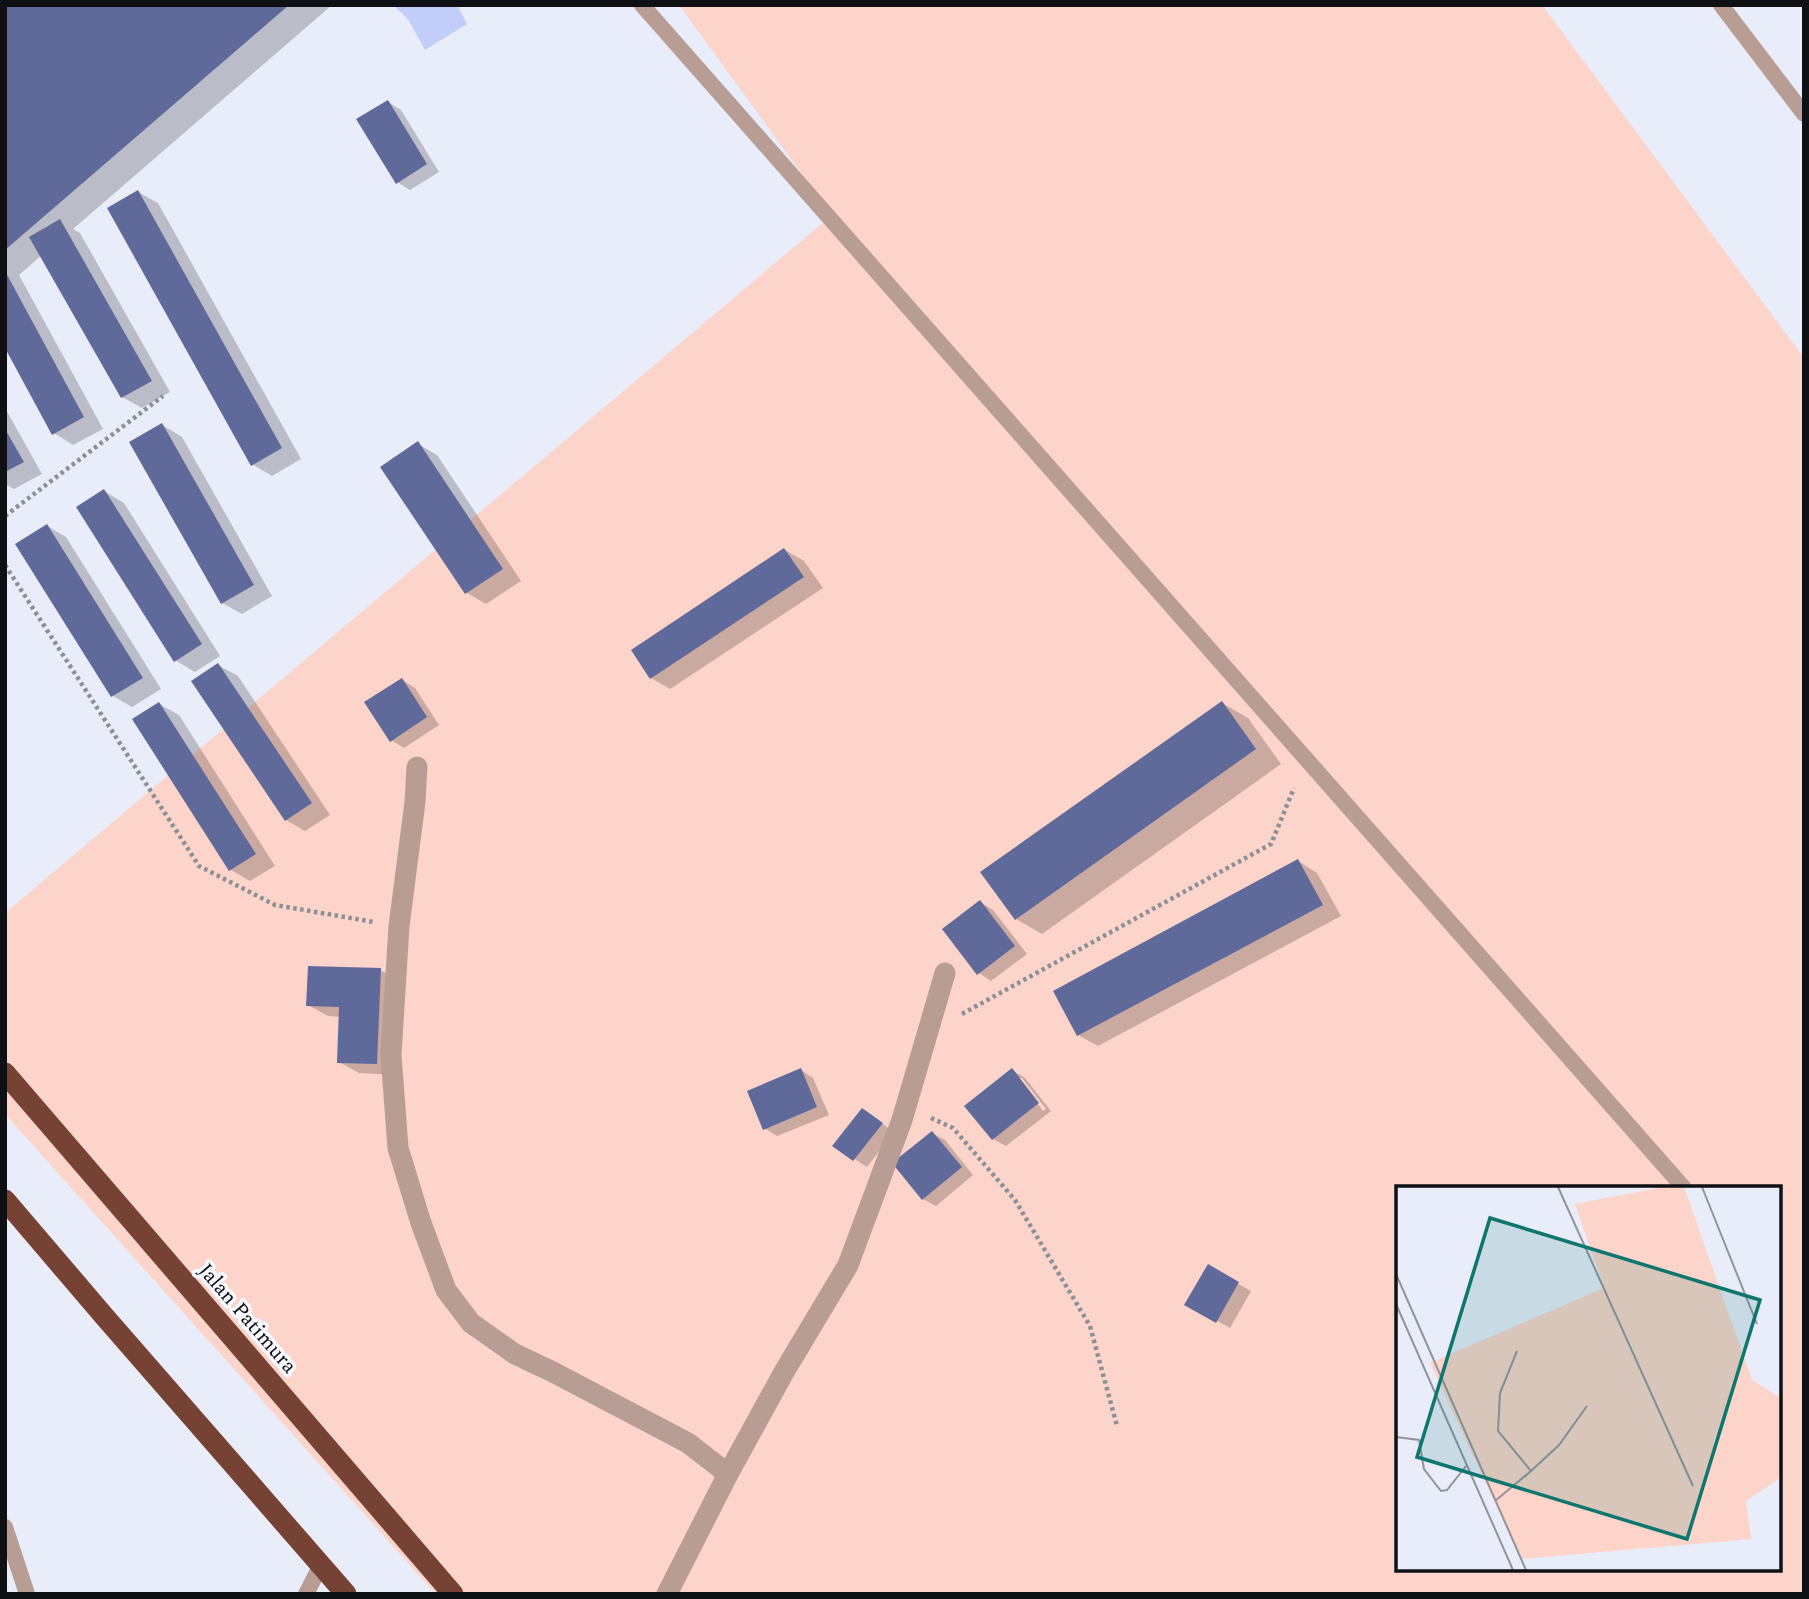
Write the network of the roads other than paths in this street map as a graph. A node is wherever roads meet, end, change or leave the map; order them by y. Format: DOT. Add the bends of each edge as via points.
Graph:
graph roads {
  1 [pos="642,5"];
  2 [pos="1721,5"];
  3 [pos="1804,114"];
  4 [pos="417,767"];
  5 [pos="945,973"];
  6 [pos="5,1073"];
  7 [pos="1682,1186"];
  8 [pos="5,1200"];
  9 [pos="728,1474"];
  10 [pos="5,1527"];
  11 [pos="321,1565"];
  12 [pos="27,1594"];
  13 [pos="306,1594"];
  14 [pos="346,1594"];
  15 [pos="453,1594"];
  16 [pos="667,1594"];
  1 -- 7 [label="lane"];
  2 -- 3 [label="lane"];
  4 -- 9 [label="street" via="399,926 391,1055 398,1148 446,1290 471,1323 515,1354 688,1443"];
  5 -- 9 [label="street" via="902,1119 848,1265"];
  6 -- 15 [label="highway, Jalan Patimura"];
  8 -- 11 [label="highway"];
  9 -- 16 [label="street"];
  10 -- 12 [label="lane"];
  11 -- 13 [label="lane"];
  11 -- 14 [label="highway"];
}
